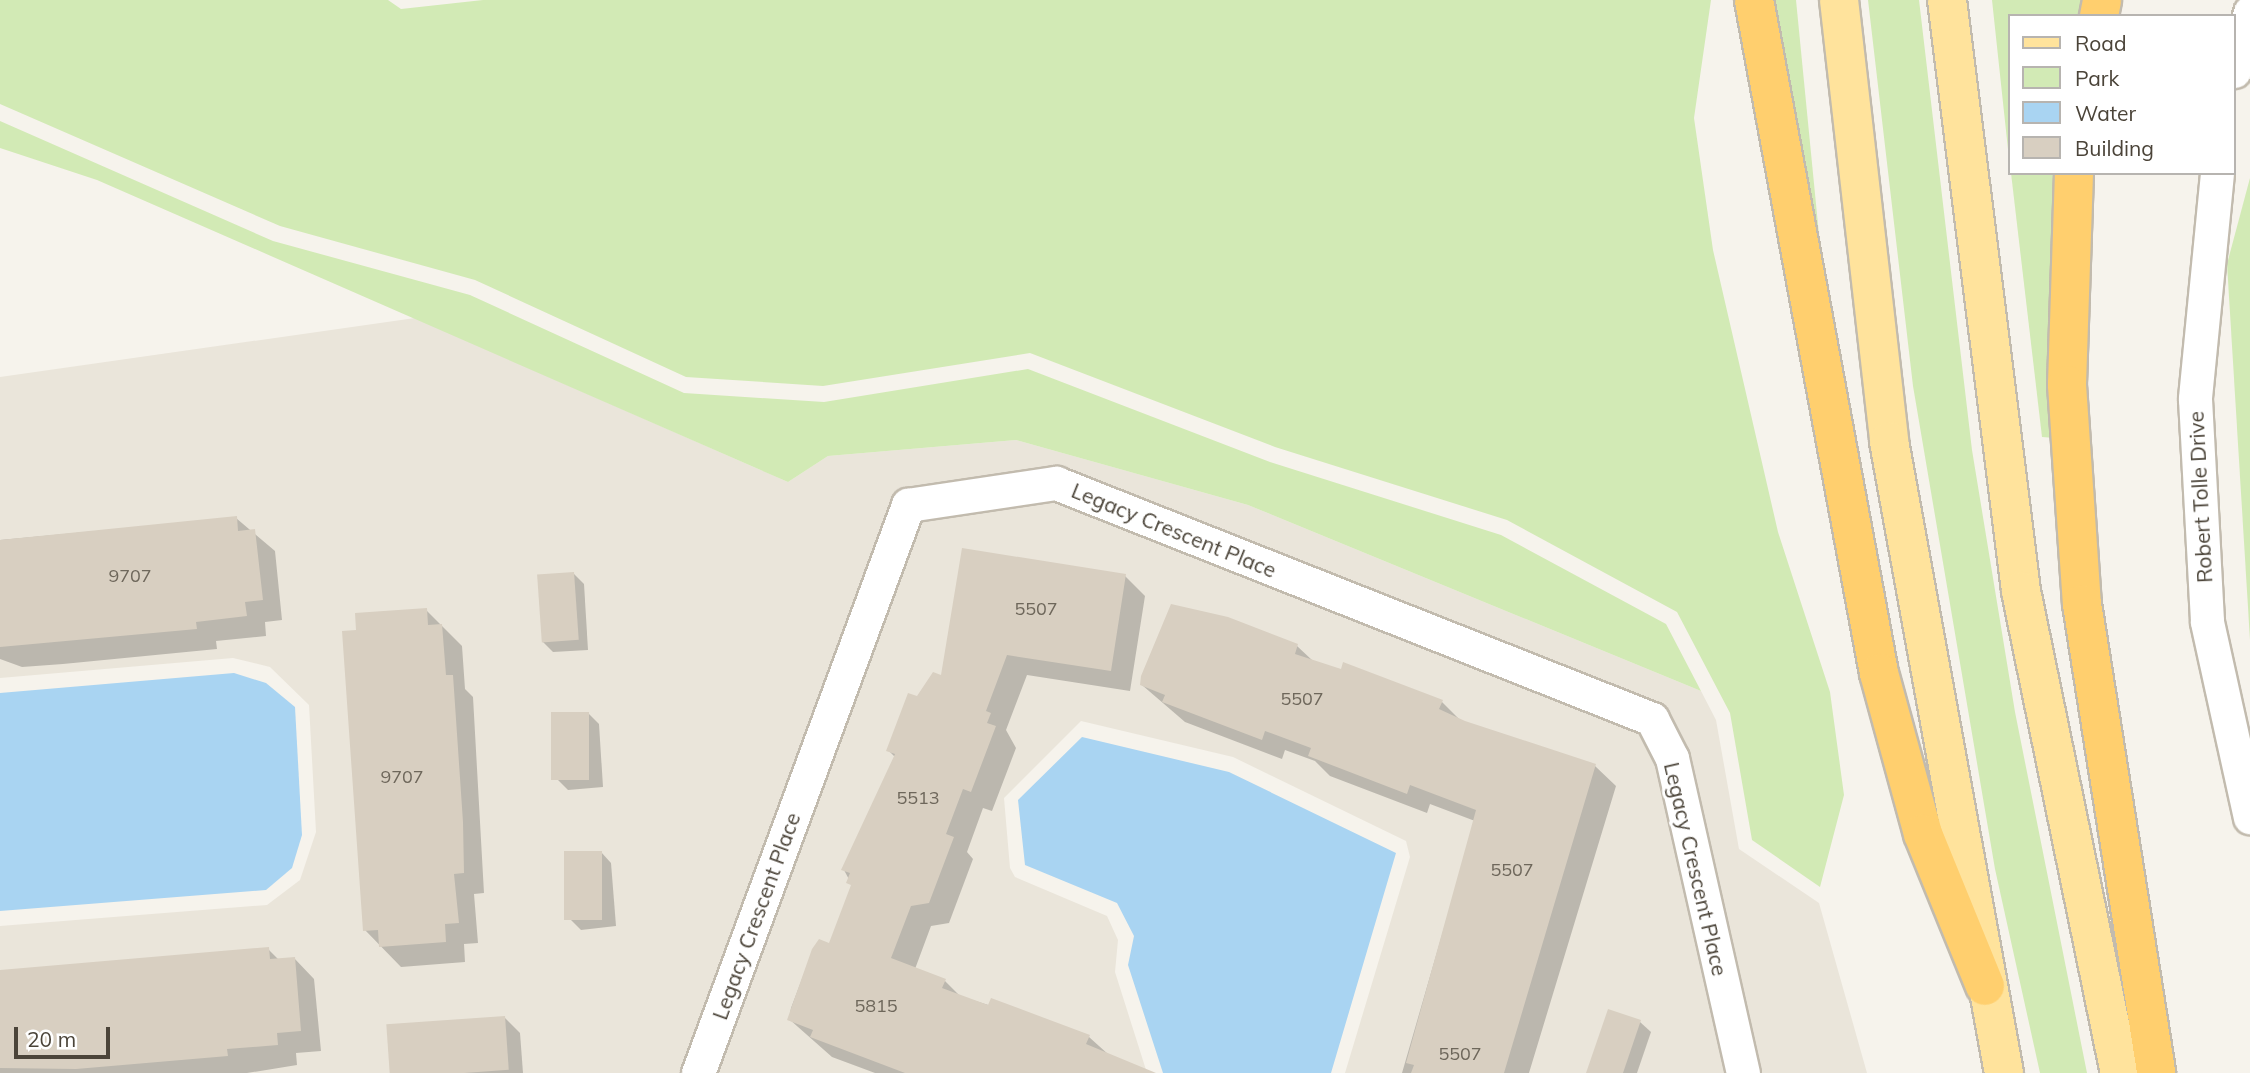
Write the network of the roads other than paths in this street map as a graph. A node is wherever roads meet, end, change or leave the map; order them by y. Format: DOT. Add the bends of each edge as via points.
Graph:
graph roads {
  1 [pos="1754,0"];
  2 [pos="1839,0"];
  3 [pos="1947,0"];
  4 [pos="2250,12"];
  5 [pos="2236,64"];
  6 [pos="2074,175"];
  7 [pos="2217,175"];
  8 [pos="2250,817"];
  9 [pos="1985,986"];
  10 [pos="698,1073"];
  11 [pos="1744,1073"];
  12 [pos="2004,1073"];
  13 [pos="2120,1073"];
  14 [pos="2156,1073"];
  1 -- 9 [label="highway" via="1879,673 1923,834"];
  2 -- 9 [label="main road" via="1889,441"];
  3 -- 13 [label="main road" via="2021,591"];
  4 -- 5 [label="street"];
  6 -- 14 [label="highway" via="2067,385 2082,604"];
  7 -- 8 [label="street, Robert Tolle Drive" via="2195,399 2207,622"];
  9 -- 12 [label="main road"];
  10 -- 11 [label="street, Legacy Crescent Place" via="908,505 1056,483 1653,719 1672,758"];
}
